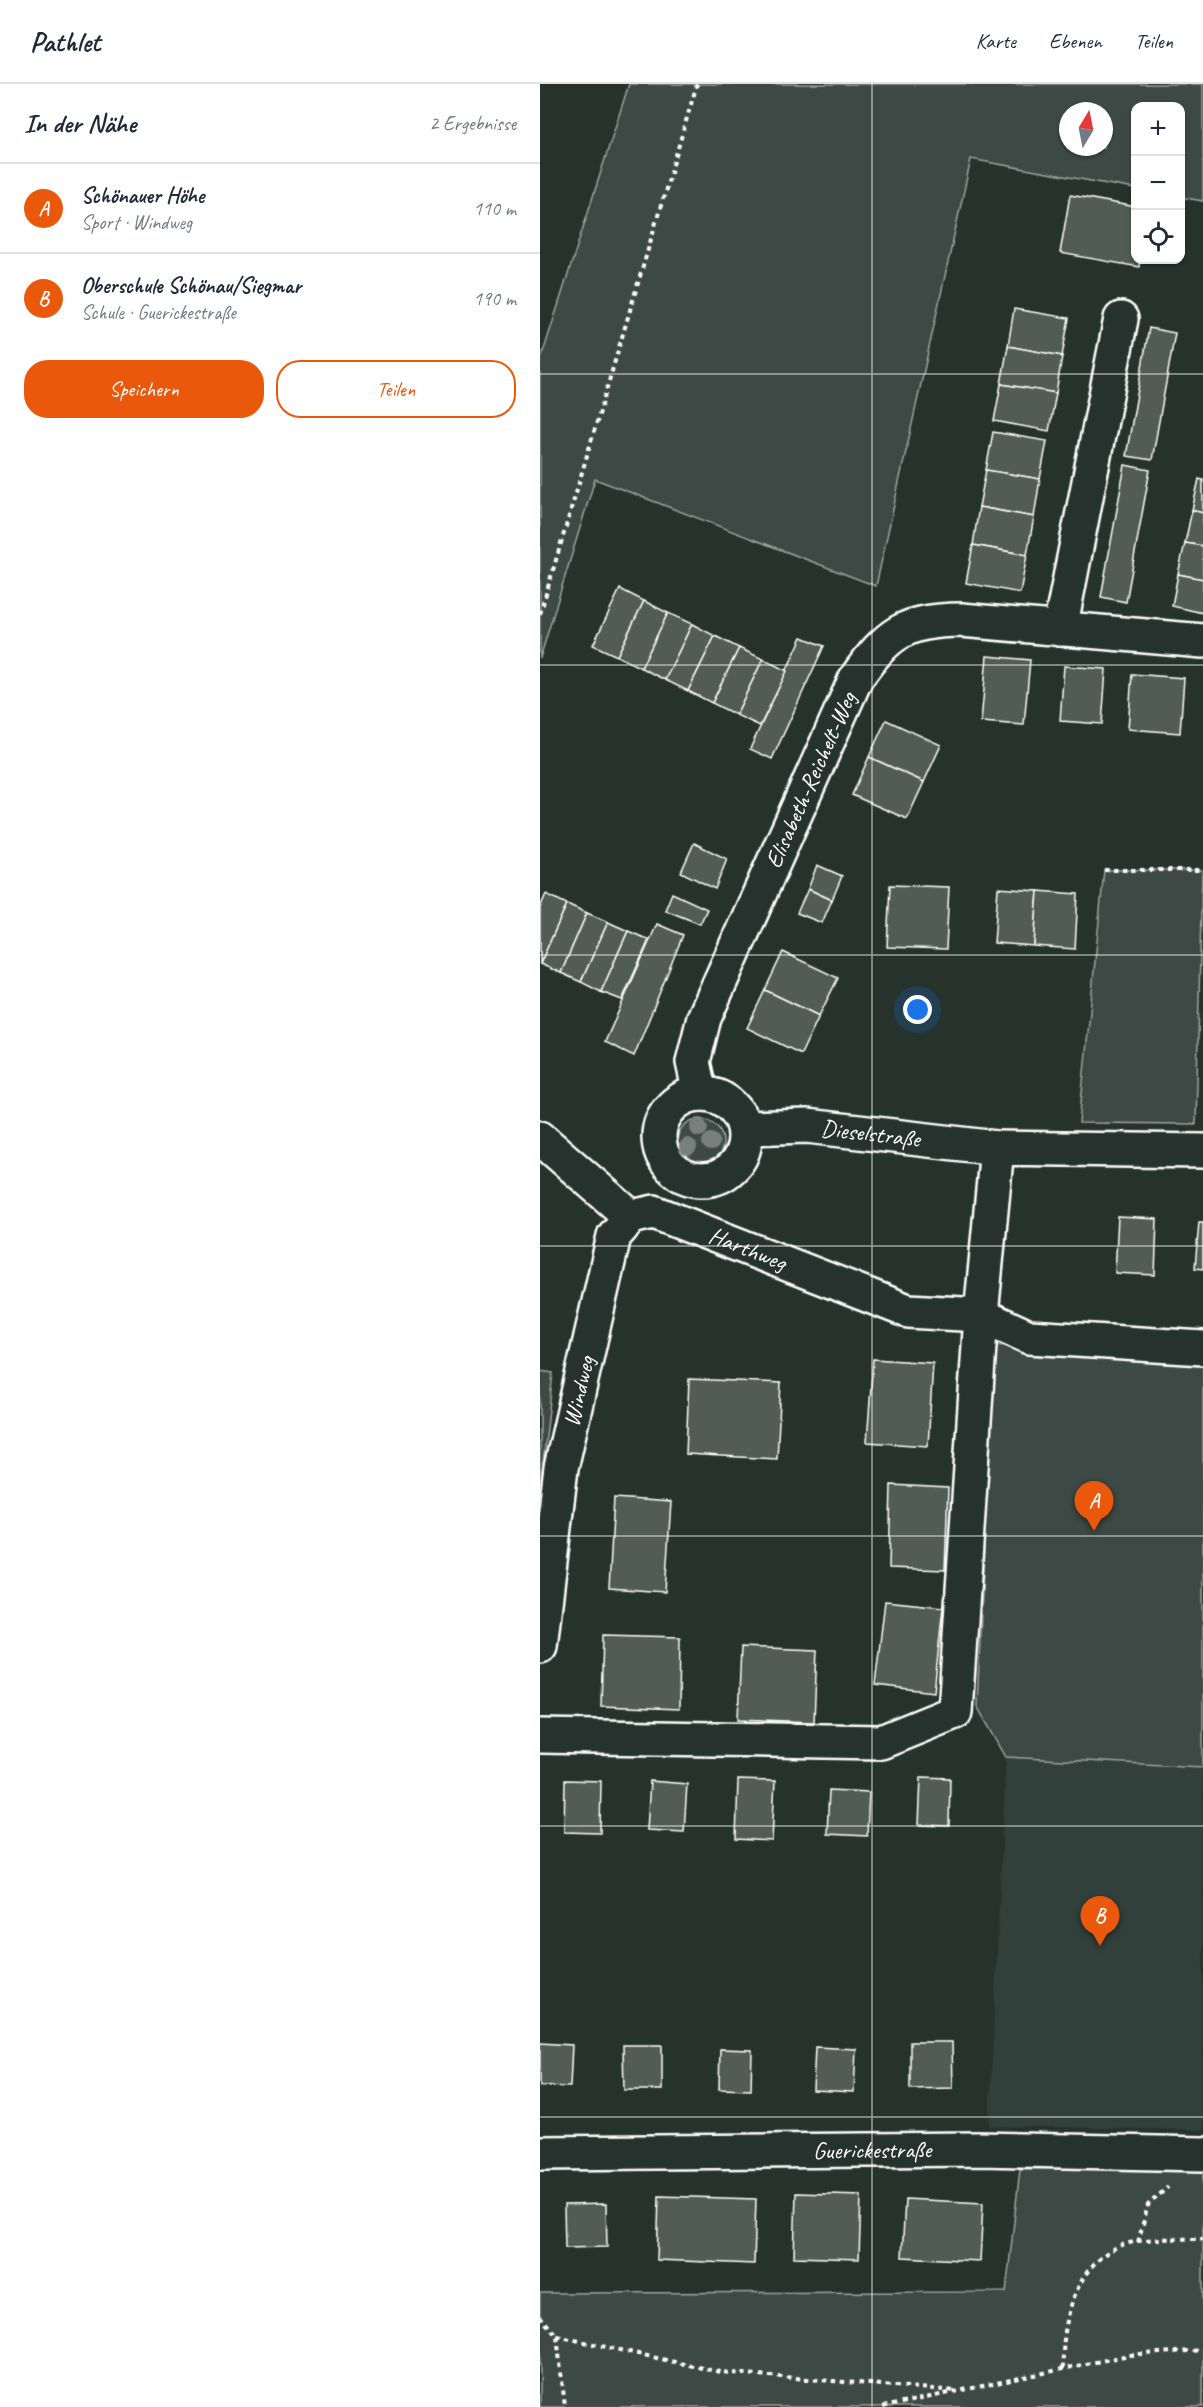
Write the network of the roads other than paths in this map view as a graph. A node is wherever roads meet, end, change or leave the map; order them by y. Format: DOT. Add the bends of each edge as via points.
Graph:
graph roads {
  1 [pos="1121,319"];
  2 [pos="1060,629"];
  3 [pos="1203,640"];
  4 [pos="700,1094"];
  5 [pos="745,1128"];
  6 [pos="540,1138"];
  7 [pos="997,1148"];
  8 [pos="1203,1151"];
  9 [pos="631,1217"];
  10 [pos="981,1315"];
  11 [pos="1203,1348"];
  12 [pos="540,1646"];
  13 [pos="540,1736"];
  14 [pos="540,2153"];
  15 [pos="1203,2154"];
  1 -- 2 [label="street"];
  2 -- 3 [label="street, Elisabeth-Reichelt-Weg"];
  2 -- 4 [label="street, Elisabeth-Reichelt-Weg" via="931,621 905,628 878,647 851,689 704,1018 693,1062"];
  4 -- 5 [label="street" via="724,1099"];
  4 -- 5 [label="street" via="674,1104 664,1116 659,1143 671,1168 696,1180 723,1176 741,1155"];
  5 -- 7 [label="street, Dieselstraße" via="807,1126"];
  6 -- 9 [label="street"];
  7 -- 8 [label="street, Dieselstraße"];
  7 -- 10 [label="street"];
  9 -- 10 [label="street, Harthweg" via="654,1212 908,1311"];
  9 -- 12 [label="street, Windweg" via="614,1236 561,1468"];
  10 -- 11 [label="street" via="1029,1337"];
  10 -- 13 [label="street" via="955,1712 881,1742"];
  14 -- 15 [label="street, Guerickestraße" via="977,2149"];
}
